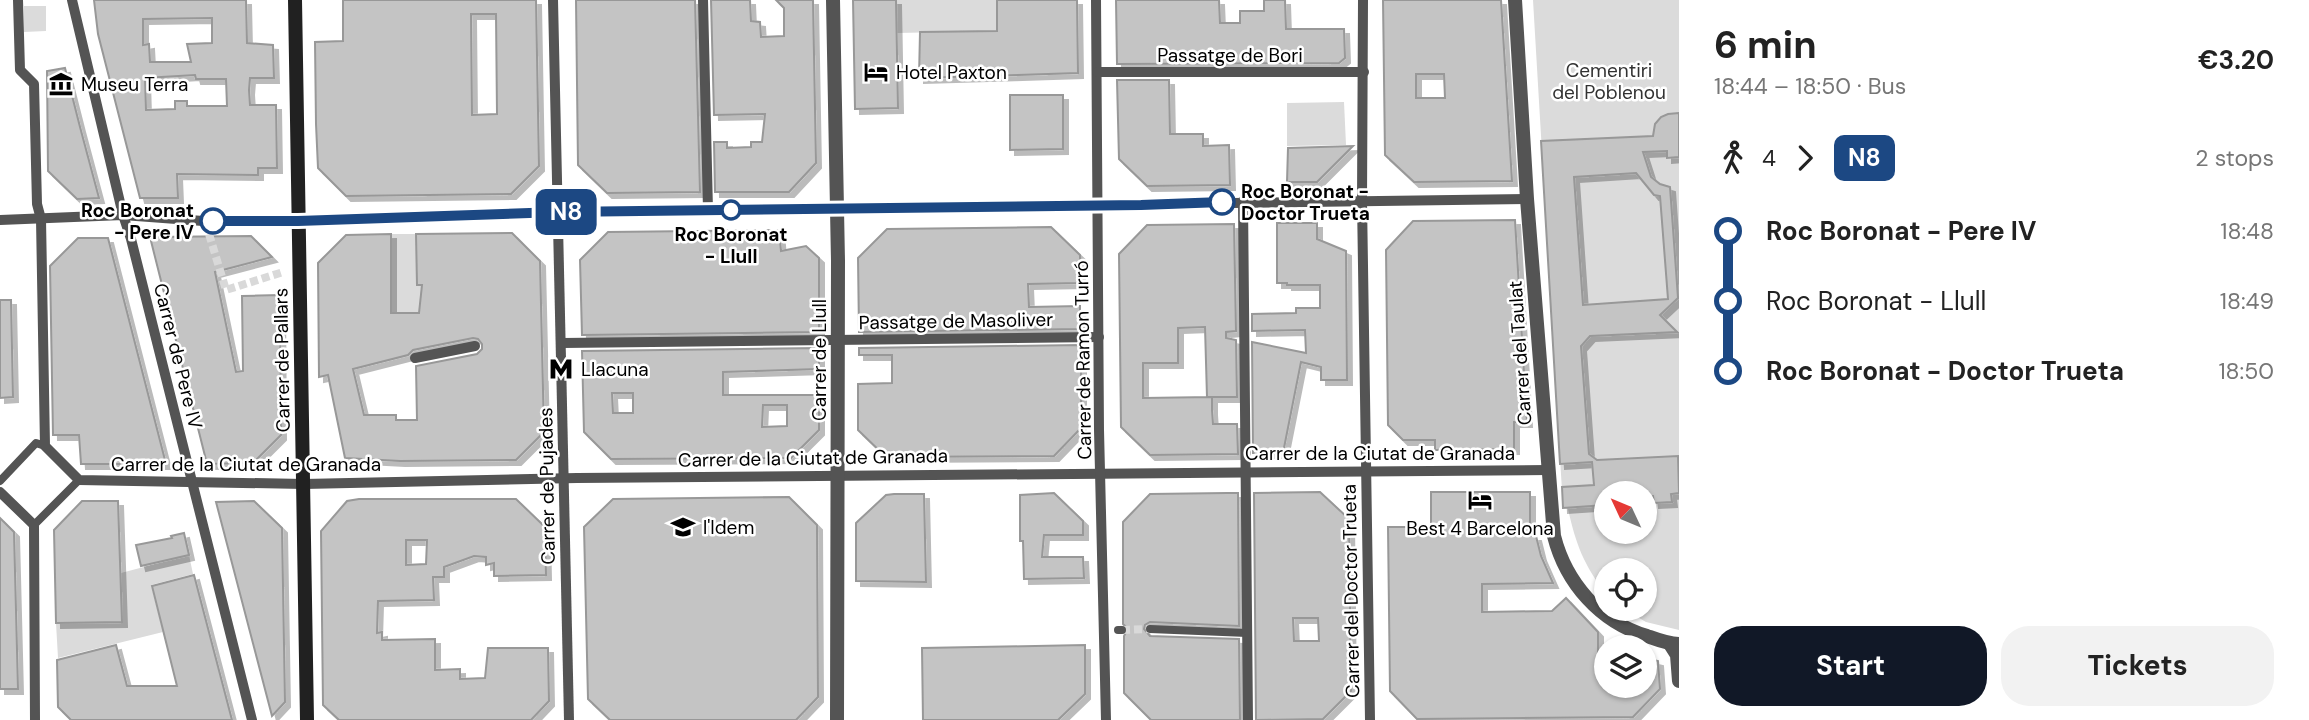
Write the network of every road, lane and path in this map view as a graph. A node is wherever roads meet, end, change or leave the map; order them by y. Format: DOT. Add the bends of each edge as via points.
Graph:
graph roads {
  1 [pos="18,0"];
  2 [pos="72,0"];
  3 [pos="295,0"];
  4 [pos="553,0"];
  5 [pos="703,0"];
  6 [pos="833,0"];
  7 [pos="1096,0"];
  8 [pos="1363,0"];
  9 [pos="1515,0"];
  10 [pos="1097,72"];
  11 [pos="1364,72"];
  12 [pos="1527,199"];
  13 [pos="1243,201"];
  14 [pos="1362,201"];
  15 [pos="1098,204"];
  16 [pos="838,208"];
  17 [pos="708,210"];
  18 [pos="558,212"];
  19 [pos="123,215"];
  20 [pos="41,219"];
  21 [pos="0,220"];
  22 [pos="298,221"];
  23 [pos="1098,337"];
  24 [pos="838,341"];
  25 [pos="562,343"];
  26 [pos="475,346"];
  27 [pos="415,358"];
  28 [pos="45,443"];
  29 [pos="1548,470"];
  30 [pos="1246,471"];
  31 [pos="1367,471"];
  32 [pos="1102,473"];
  33 [pos="837,476"];
  34 [pos="565,478"];
  35 [pos="79,480"];
  36 [pos="0,481"];
  37 [pos="191,481"];
  38 [pos="304,484"];
  39 [pos="0,492"];
  40 [pos="34,525"];
  41 [pos="1150,629"];
  42 [pos="1247,633"];
  43 [pos="1675,644"];
  44 [pos="1679,681"];
  45 [pos="35,720"];
  46 [pos="252,720"];
  47 [pos="307,720"];
  48 [pos="569,720"];
  49 [pos="837,720"];
  50 [pos="1106,720"];
  51 [pos="1248,720"];
  52 [pos="1370,720"];
  1 -- 20 [label="street" via="20,70 34,84"];
  2 -- 19 [label="street, Carrer de Pere IV"];
  3 -- 22 [label="main road, Carrer de Pallars"];
  4 -- 18 [label="street, Carrer de Pujades"];
  5 -- 17 [label="street"];
  6 -- 16 [label="street, Carrer de Llull"];
  7 -- 10 [label="street, Carrer de Ramon Turró"];
  8 -- 11 [label="street, Carrer del Doctor Trueta"];
  9 -- 12 [label="street, Carrer del Taulat"];
  10 -- 11 [label="street, Passatge de Bori"];
  10 -- 15 [label="street, Carrer de Ramon Turró"];
  11 -- 14 [label="street, Carrer del Doctor Trueta"];
  12 -- 14 [label="street"];
  12 -- 29 [label="street, Carrer del Taulat"];
  13 -- 14 [label="street"];
  13 -- 15 [label="street"];
  13 -- 30 [label="street"];
  14 -- 31 [label="street, Carrer del Doctor Trueta"];
  15 -- 16 [label="street"];
  15 -- 23 [label="street, Carrer de Ramon Turró"];
  16 -- 17 [label="street"];
  16 -- 24 [label="street, Carrer de Llull"];
  17 -- 18 [label="street"];
  18 -- 22 [label="street"];
  18 -- 25 [label="street, Carrer de Pujades"];
  19 -- 20 [label="street"];
  19 -- 22 [label="street"];
  19 -- 37 [label="street, Carrer de Pere IV"];
  20 -- 21 [label="street"];
  20 -- 28 [label="street"];
  22 -- 38 [label="main road, Carrer de Pallars"];
  23 -- 24 [label="street, Passatge de Masoliver"];
  23 -- 32 [label="street, Carrer de Ramon Turró"];
  24 -- 25 [label="street, Passatge de Masoliver"];
  24 -- 33 [label="street, Carrer de Llull"];
  25 -- 34 [label="street, Carrer de Pujades"];
  26 -- 27 [label="street"];
  28 -- 35 [label="street"];
  28 -- 36 [label="street" via="36,443"];
  29 -- 31 [label="street, Carrer de la Ciutat de Granada"];
  29 -- 43 [label="street, Carrer del Taulat" via="1554,536 1576,586 1617,623"];
  30 -- 31 [label="street, Carrer de la Ciutat de Granada"];
  30 -- 32 [label="street, Carrer de la Ciutat de Granada"];
  30 -- 42 [label="street"];
  31 -- 52 [label="street, Carrer del Doctor Trueta"];
  32 -- 33 [label="street, Carrer de la Ciutat de Granada"];
  32 -- 50 [label="street, Carrer de Ramon Turró"];
  33 -- 34 [label="street, Carrer de la Ciutat de Granada"];
  33 -- 49 [label="street, Carrer de Llull"];
  34 -- 38 [label="street, Carrer de la Ciutat de Granada"];
  34 -- 48 [label="street, Carrer de Pujades"];
  35 -- 37 [label="street, Carrer de la Ciutat de Granada"];
  35 -- 40 [label="street"];
  37 -- 38 [label="street, Carrer de la Ciutat de Granada"];
  37 -- 46 [label="street, Carrer de Pere IV"];
  38 -- 47 [label="main road, Carrer de Pallars"];
  39 -- 40 [label="street"];
  40 -- 45 [label="street"];
  41 -- 42 [label="street"];
  42 -- 51 [label="street"];
  43 -- 44 [label="street"];
}
